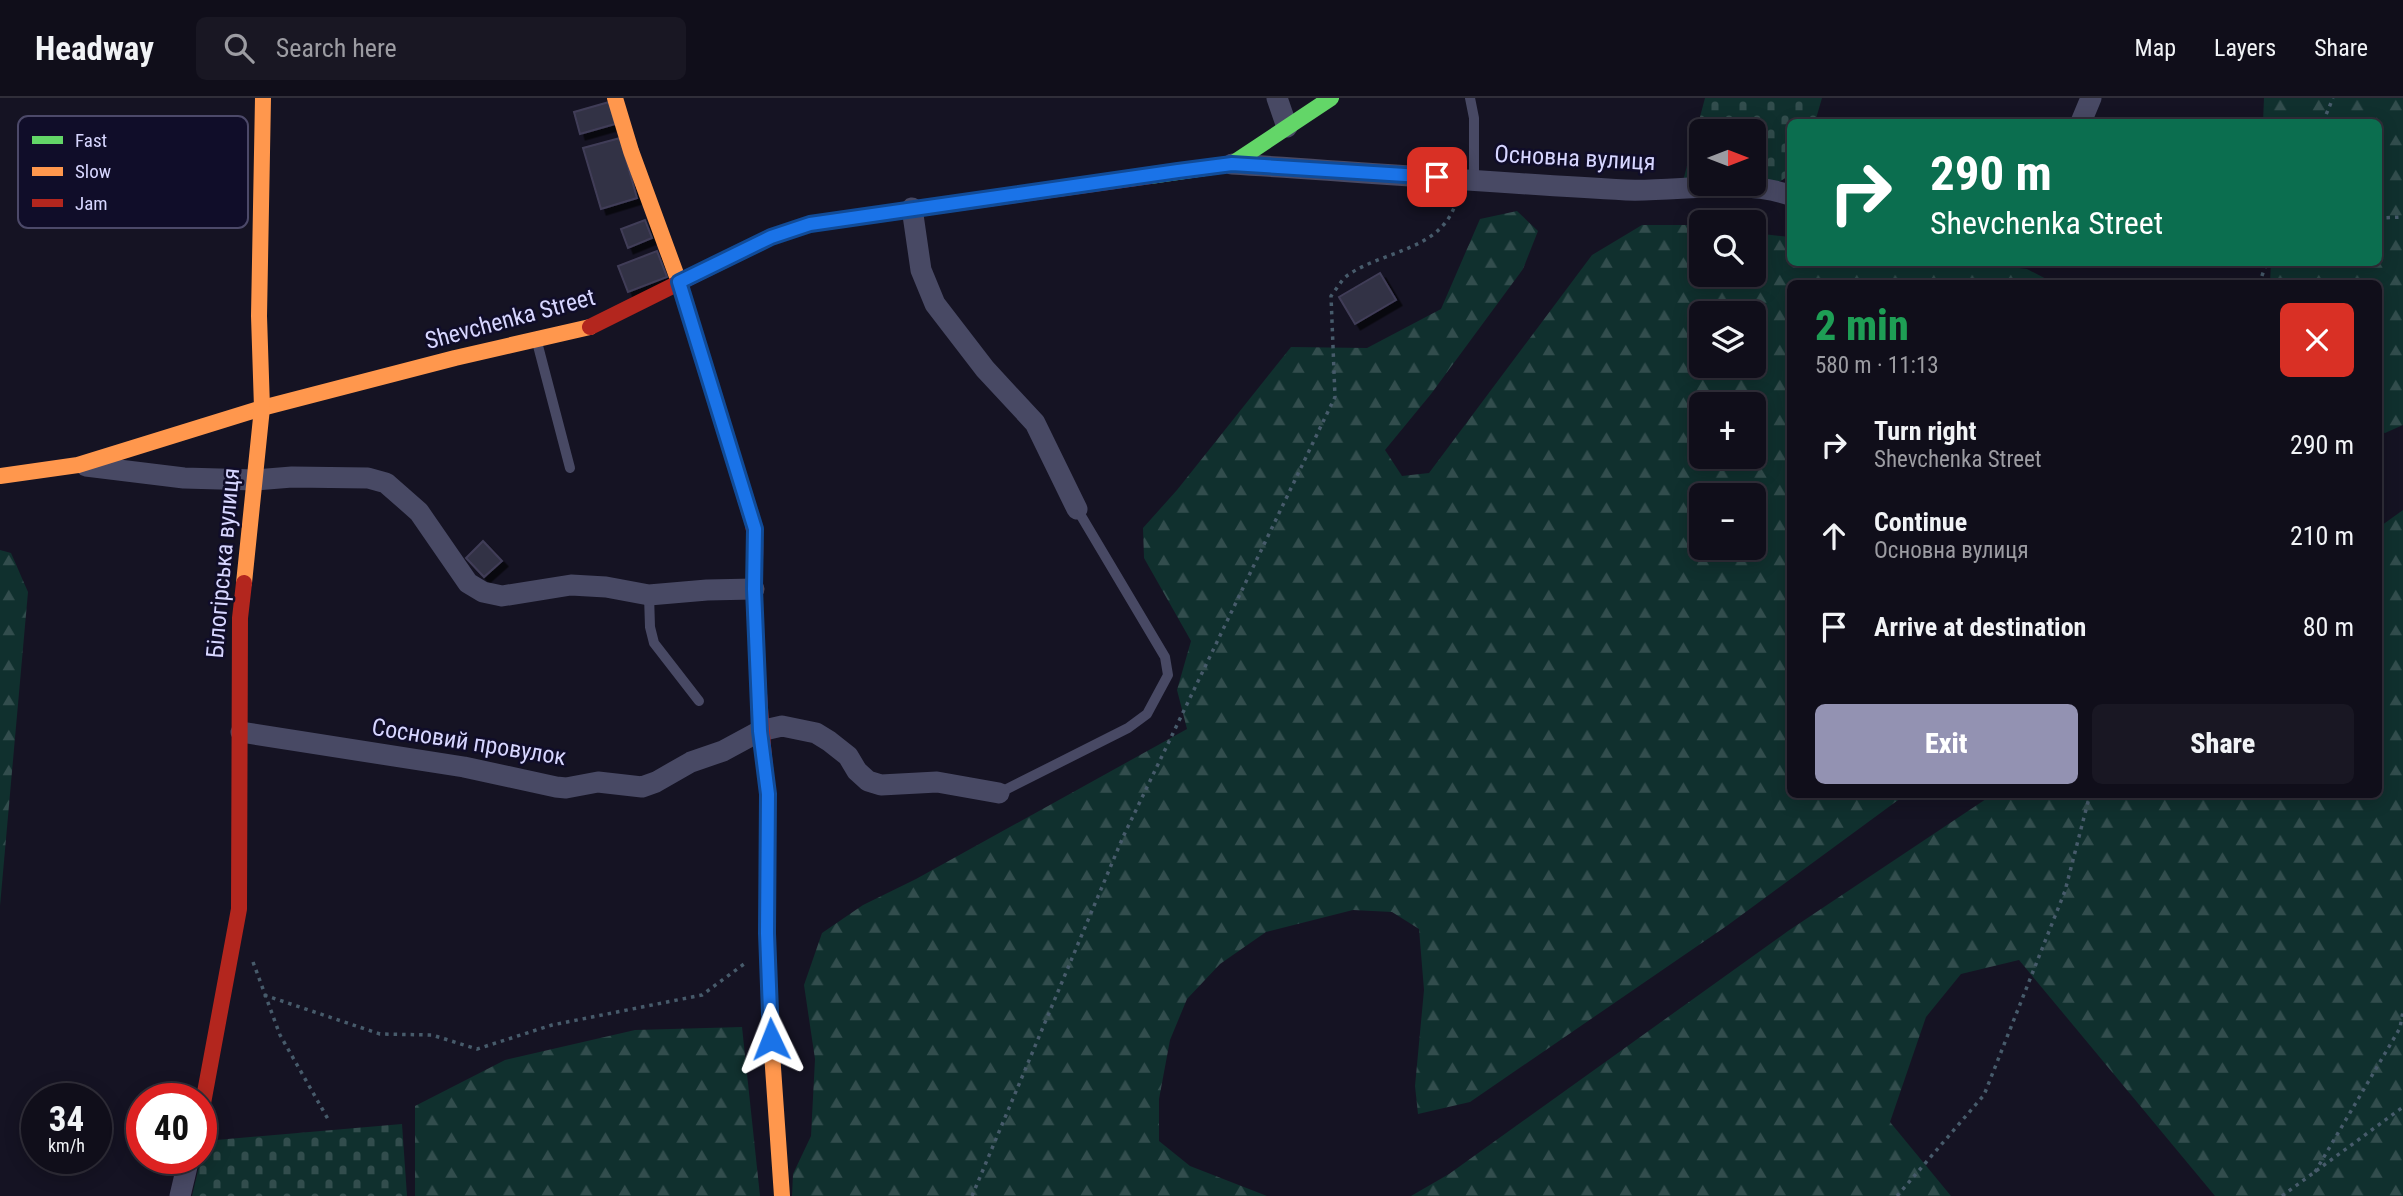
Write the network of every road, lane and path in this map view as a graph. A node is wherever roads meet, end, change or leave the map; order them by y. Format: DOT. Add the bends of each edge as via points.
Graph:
graph roads {
  1 [pos="263,98"];
  2 [pos="615,98"];
  3 [pos="1277,98"];
  4 [pos="1331,98"];
  5 [pos="1469,98"];
  6 [pos="2091,98"];
  7 [pos="2333,98"];
  8 [pos="2082,119"];
  9 [pos="2324,119"];
  10 [pos="1287,127"];
  11 [pos="1232,164"];
  12 [pos="1468,179"];
  13 [pos="1787,194"];
  14 [pos="912,208"];
  15 [pos="2403,217"];
  16 [pos="2382,218"];
  17 [pos="679,282"];
  18 [pos="537,340"];
  19 [pos="262,408"];
  20 [pos="78,465"];
  21 [pos="570,468"];
  22 [pos="0,476"];
  23 [pos="255,480"];
  24 [pos="1077,509"];
  25 [pos="754,589"];
  26 [pos="649,595"];
  27 [pos="699,701"];
  28 [pos="760,731"];
  29 [pos="241,732"];
  30 [pos="999,793"];
  31 [pos="2089,798"];
  32 [pos="768,946"];
  33 [pos="252,957"];
  34 [pos="264,996"];
  35 [pos="2403,1011"];
  36 [pos="207,1083"];
  37 [pos="2403,1107"];
  38 [pos="328,1119"];
  39 [pos="2315,1172"];
  40 [pos="186,1174"];
  41 [pos="180,1196"];
  42 [pos="782,1196"];
  43 [pos="972,1196"];
  44 [pos="1897,1196"];
  45 [pos="2282,1196"];
  1 -- 19 [label="street, Білогірська вулиця"];
  2 -- 17 [label="street"];
  3 -- 10 [label="street"];
  4 -- 10 [label="street"];
  5 -- 12 [label="lane" via="1474,118"];
  6 -- 8 [label="street"];
  7 -- 9 [label="path"];
  10 -- 11 [label="street"];
  11 -- 12 [label="street, Основна вулиця"];
  11 -- 14 [label="street, Shevchenka Street"];
  12 -- 13 [label="street, Основна вулиця" via="1629,190 1723,187"];
  12 -- 43 [label="path" via="1454,213 1434,236 1347,275 1331,296 1335,397 1124,837"];
  14 -- 17 [label="street, Shevchenka Street" via="810,224 771,237"];
  14 -- 24 [label="street" via="921,270 934,303 1035,423"];
  15 -- 16 [label="path"];
  17 -- 18 [label="street, Shevchenka Street" via="589,327"];
  17 -- 25 [label="street" via="755,529"];
  18 -- 19 [label="street, Shevchenka Street"];
  18 -- 21 [label="lane"];
  19 -- 20 [label="street, Shevchenka Street"];
  19 -- 23 [label="street, Білогірська вулиця"];
  20 -- 22 [label="street, Shevchenka Street"];
  20 -- 23 [label="street" via="184,478"];
  23 -- 26 [label="street" via="368,478 386,484 419,512 468,583 483,592 502,596 571,585"];
  23 -- 29 [label="street, Білогірська вулиця" via="240,618"];
  24 -- 30 [label="lane" via="1165,657 1168,675 1146,714 1128,728"];
  25 -- 26 [label="street"];
  25 -- 28 [label="street"];
  26 -- 27 [label="lane" via="654,643"];
  28 -- 29 [label="street, Сосновий провулок" via="642,787 598,782 566,788"];
  28 -- 30 [label="street" via="782,726 816,733 848,756 868,781 881,785 937,782"];
  28 -- 32 [label="street" via="768,794"];
  29 -- 36 [label="street, Білогірська вулиця" via="239,909"];
  31 -- 44 [label="path" via="2065,891 1984,1096"];
  32 -- 34 [label="path" via="702,996 552,1025 477,1049 432,1035 380,1034"];
  32 -- 42 [label="street"];
  33 -- 34 [label="path"];
  34 -- 38 [label="path" via="280,1035"];
  35 -- 39 [label="path" via="2400,1028"];
  37 -- 39 [label="path"];
  39 -- 45 [label="path"];
  40 -- 41 [label="street"];
}
